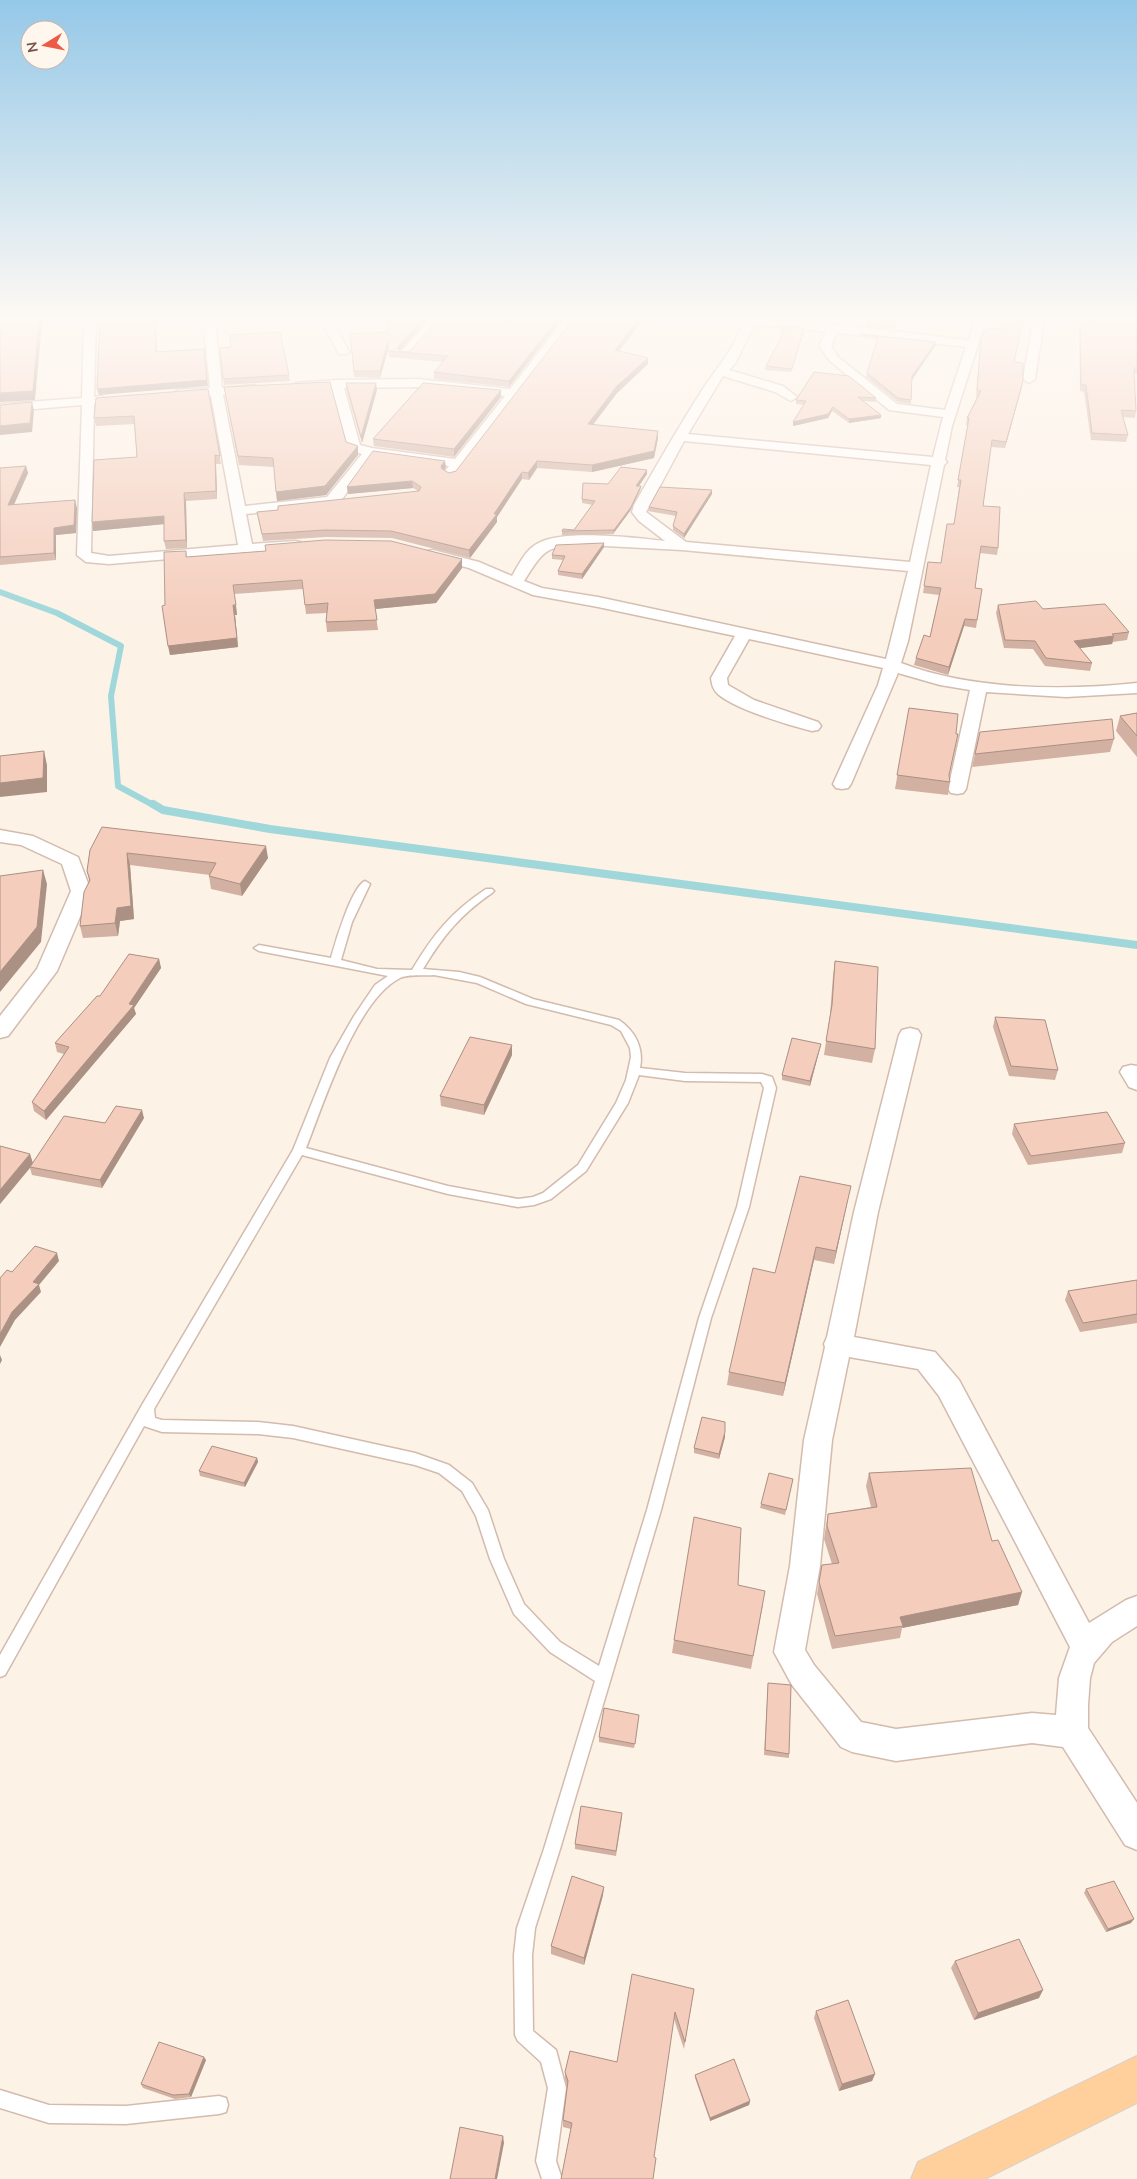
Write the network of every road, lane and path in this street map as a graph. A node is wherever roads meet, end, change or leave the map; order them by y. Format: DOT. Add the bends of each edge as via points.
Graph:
graph roads {
  1 [pos="87,422"];
  2 [pos="222,422"];
  3 [pos="347,422"];
  4 [pos="491,422"];
  5 [pos="690,422"];
  6 [pos="948,422"];
  7 [pos="682,437"];
  8 [pos="370,452"];
  9 [pos="940,462"];
  10 [pos="349,499"];
  11 [pos="331,501"];
  12 [pos="239,511"];
  13 [pos="308,544"];
  14 [pos="682,546"];
  15 [pos="246,549"];
  16 [pos="420,551"];
  17 [pos="916,567"];
  18 [pos="515,583"];
  19 [pos="744,634"];
  20 [pos="892,665"];
  21 [pos="979,687"];
  22 [pos="1137,688"];
  23 [pos="812,726"];
  24 [pos="842,784"];
  25 [pos="956,789"];
  26 [pos="0,836"];
  27 [pos="366,884"];
  28 [pos="489,891"];
  29 [pos="259,948"];
  30 [pos="335,962"];
  31 [pos="417,971"];
  32 [pos="399,974"];
  33 [pos="0,1031"];
  34 [pos="910,1035"];
  35 [pos="634,1071"];
  36 [pos="299,1150"];
  37 [pos="838,1344"];
  38 [pos="148,1409"];
  39 [pos="1137,1610"];
  40 [pos="1086,1648"];
  41 [pos="0,1670"];
  42 [pos="604,1678"];
  43 [pos="1072,1732"];
  44 [pos="1137,1833"];
  45 [pos="1137,2079"];
  46 [pos="0,2099"];
  47 [pos="219,2105"];
  48 [pos="552,2179"];
  49 [pos="935,2179"];
  1 -- 15 [label="street" via="84,554 91,559 109,560"];
  2 -- 12 [label="street"];
  3 -- 8 [label="street" via="354,448"];
  4 -- 8 [label="street" via="454,469"];
  5 -- 7 [label="street"];
  6 -- 9 [label="street"];
  7 -- 9 [label="street"];
  7 -- 14 [label="street" via="639,512"];
  8 -- 11 [label="street"];
  9 -- 17 [label="street"];
  10 -- 11 [label="street"];
  11 -- 12 [label="street"];
  12 -- 15 [label="street"];
  13 -- 15 [label="street"];
  14 -- 17 [label="street"];
  14 -- 18 [label="street" via="572,540 552,542 540,548"];
  16 -- 18 [label="street" via="474,565"];
  17 -- 20 [label="street"];
  18 -- 19 [label="street" via="538,592"];
  19 -- 20 [label="street"];
  19 -- 23 [label="street" via="719,678 720,686 740,700"];
  20 -- 21 [label="street" via="924,677"];
  20 -- 24 [label="street"];
  21 -- 22 [label="street" via="1093,692"];
  21 -- 25 [label="street"];
  26 -- 33 [label="street" via="26,840 70,861 81,891 47,971"];
  27 -- 30 [label="lane" via="347,918"];
  28 -- 31 [label="lane" via="452,918"];
  29 -- 30 [label="lane"];
  30 -- 32 [label="lane"];
  31 -- 32 [label="lane"];
  31 -- 35 [label="lane" via="480,980 530,1002 615,1022 625,1029 635,1048"];
  32 -- 36 [label="lane" via="379,987 359,1016 336,1058"];
  34 -- 37 [label="street" via="866,1212"];
  35 -- 36 [label="lane" via="622,1103 582,1168 547,1196 534,1201 518,1203 448,1190"];
  35 -- 42 [label="lane" via="685,1077 762,1078 768,1080 770,1088 743,1207 705,1318 654,1510"];
  36 -- 38 [label="lane"];
  37 -- 40 [label="street" via="926,1360 949,1388"];
  37 -- 43 [label="street" via="818,1440 804,1566 789,1652 793,1662 852,1736 896,1745 1032,1728"];
  38 -- 41 [label="lane"];
  38 -- 42 [label="lane" via="149,1422 162,1426 293,1432 415,1459 444,1469 468,1487 484,1514 497,1559 519,1609 555,1647"];
  39 -- 40 [label="street" via="1099,1633"];
  40 -- 43 [label="street" via="1074,1672"];
  42 -- 48 [label="lane" via="526,1928 523,1955 524,2035 549,2057 556,2088 546,2161"];
  43 -- 44 [label="street"];
  45 -- 49 [label="main road"];
  46 -- 47 [label="lane" via="48,2114 126,2115"];
}
